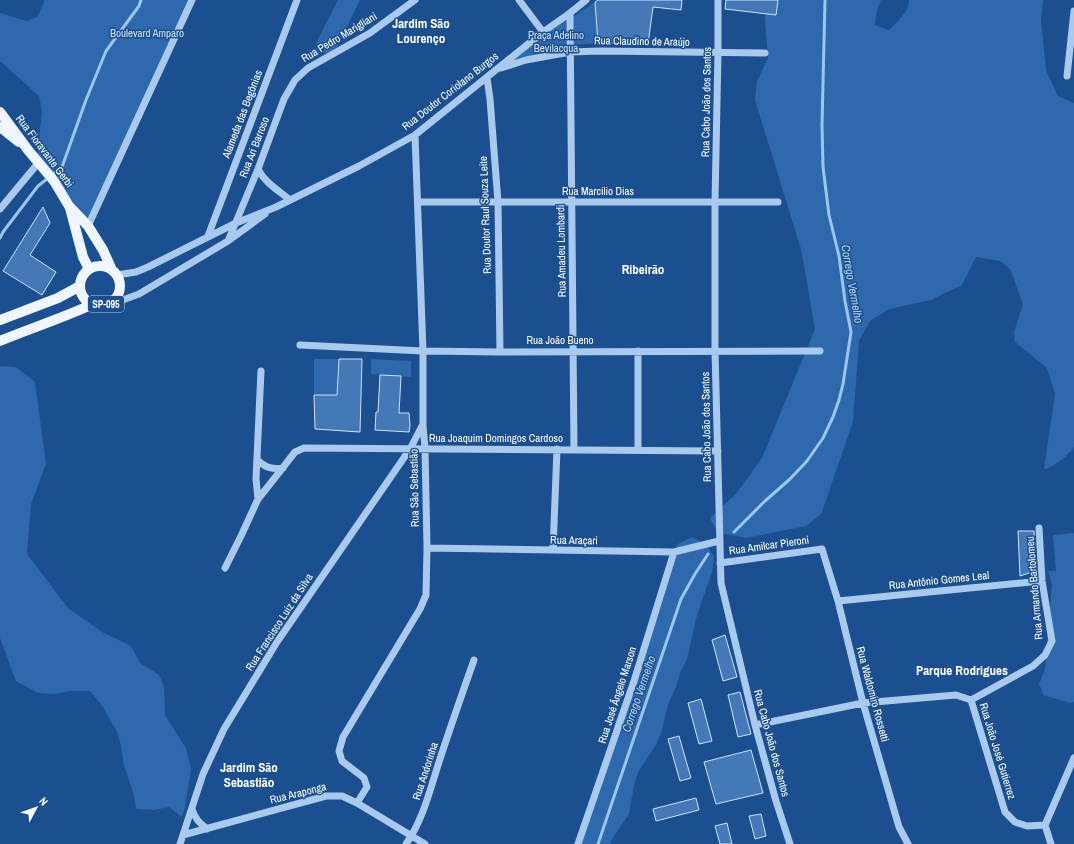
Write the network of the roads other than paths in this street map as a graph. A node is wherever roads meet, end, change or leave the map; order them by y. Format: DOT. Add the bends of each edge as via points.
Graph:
graph roads {
  1 [pos="192,0"];
  2 [pos="297,0"];
  3 [pos="415,0"];
  4 [pos="519,0"];
  5 [pos="586,0"];
  6 [pos="718,0"];
  7 [pos="1074,11"];
  8 [pos="570,13"];
  9 [pos="1073,24"];
  10 [pos="543,32"];
  11 [pos="570,52"];
  12 [pos="718,53"];
  13 [pos="765,53"];
  14 [pos="496,70"];
  15 [pos="1067,76"];
  16 [pos="486,78"];
  17 [pos="295,80"];
  18 [pos="0,112"];
  19 [pos="0,127"];
  20 [pos="415,135"];
  21 [pos="28,150"];
  22 [pos="42,166"];
  23 [pos="258,169"];
  24 [pos="290,200"];
  25 [pos="418,202"];
  26 [pos="498,202"];
  27 [pos="572,202"];
  28 [pos="715,202"];
  29 [pos="778,202"];
  30 [pos="69,206"];
  31 [pos="276,207"];
  32 [pos="0,209"];
  33 [pos="236,223"];
  34 [pos="88,226"];
  35 [pos="208,236"];
  36 [pos="228,241"];
  37 [pos="89,269"];
  38 [pos="115,272"];
  39 [pos="80,286"];
  40 [pos="110,303"];
  41 [pos="93,304"];
  42 [pos="0,320"];
  43 [pos="0,341"];
  44 [pos="300,345"];
  45 [pos="423,351"];
  46 [pos="573,351"];
  47 [pos="638,351"];
  48 [pos="715,351"];
  49 [pos="820,351"];
  50 [pos="500,352"];
  51 [pos="261,371"];
  52 [pos="422,426"];
  53 [pos="425,448"];
  54 [pos="410,449"];
  55 [pos="557,450"];
  56 [pos="574,450"];
  57 [pos="638,450"];
  58 [pos="718,451"];
  59 [pos="257,460"];
  60 [pos="283,468"];
  61 [pos="258,499"];
  62 [pos="1039,528"];
  63 [pos="719,541"];
  64 [pos="427,548"];
  65 [pos="822,549"];
  66 [pos="553,550"];
  67 [pos="674,552"];
  68 [pos="720,563"];
  69 [pos="225,568"];
  70 [pos="1042,580"];
  71 [pos="838,601"];
  72 [pos="474,660"];
  73 [pos="971,700"];
  74 [pos="863,703"];
  75 [pos="755,725"];
  76 [pos="1074,758"];
  77 [pos="357,803"];
  78 [pos="192,808"];
  79 [pos="1045,825"];
  80 [pos="207,829"];
  81 [pos="183,836"];
  82 [pos="412,836"];
  83 [pos="180,844"];
  84 [pos="406,844"];
  85 [pos="425,844"];
  86 [pos="578,844"];
  87 [pos="790,844"];
  88 [pos="908,844"];
  89 [pos="1051,844"];
  1 -- 34 [label="street"];
  2 -- 35 [label="street, Alameda das Begônias"];
  3 -- 17 [label="street, Rua Pedro Marigliani" via="370,33 308,68"];
  4 -- 10 [label="street"];
  5 -- 8 [label="street, Rua Doutor Coriolano Burgos"];
  6 -- 12 [label="street, Rua Cabo João dos Santos"];
  7 -- 9 [label="street"];
  8 -- 10 [label="street, Rua Doutor Coriolano Burgos"];
  8 -- 11 [label="street"];
  9 -- 15 [label="street"];
  10 -- 14 [label="street, Rua Doutor Coriolano Burgos"];
  11 -- 12 [label="street, Rua Claudino de Araújo"];
  11 -- 14 [label="street, Rua Claudino de Araújo" via="526,60"];
  11 -- 27 [label="street, Rua Amadeu Lombardi"];
  12 -- 13 [label="street, Rua Claudino de Araújo"];
  12 -- 28 [label="street, Rua Cabo João dos Santos"];
  14 -- 16 [label="street, Rua Doutor Coriolano Burgos"];
  16 -- 20 [label="street, Rua Doutor Coriolano Burgos"];
  16 -- 26 [label="street, Rua Doutor Raul Souza Leite"];
  17 -- 23 [label="street, Rua Ari Barroso" via="284,99"];
  18 -- 21 [label="main road, Rua Fioravante Gerbi / SP-095"];
  19 -- 21 [label="main road, SP-095"];
  20 -- 24 [label="street, Rua Doutor Coriolano Burgos"];
  20 -- 25 [label="street, Rua São Sebastião"];
  21 -- 22 [label="main road, Rua Fioravante Gerbi / SP-095"];
  22 -- 30 [label="main road, Rua Fioravante Gerbi / SP-095"];
  22 -- 32 [label="street"];
  23 -- 24 [label="street" via="262,177"];
  23 -- 33 [label="street, Rua Ari Barroso"];
  24 -- 31 [label="street, Rua Doutor Coriolano Burgos"];
  25 -- 26 [label="street, Rua Marcílio Dias"];
  25 -- 45 [label="street, Rua São Sebastião"];
  26 -- 27 [label="street, Rua Marcílio Dias"];
  26 -- 50 [label="street, Rua Doutor Raul Souza Leite"];
  27 -- 28 [label="street, Rua Marcílio Dias"];
  27 -- 46 [label="street, Rua Amadeu Lombardi"];
  28 -- 29 [label="street, Rua Marcílio Dias"];
  28 -- 48 [label="street, Rua Cabo João dos Santos"];
  30 -- 34 [label="main road, Rua Fioravante Gerbi / SP-095"];
  30 -- 37 [label="main road, Rua Fioravante Gerbi / SP-095" via="83,257"];
  31 -- 33 [label="street"];
  31 -- 36 [label="street"];
  33 -- 35 [label="street"];
  33 -- 36 [label="street, Rua Ari Barroso"];
  34 -- 38 [label="main road, Rua Fioravante Gerbi / SP-095"];
  35 -- 38 [label="street" via="136,272"];
  36 -- 40 [label="street" via="139,294"];
  37 -- 38 [label="main road" via="100,266"];
  37 -- 39 [label="main road, SP-095" via="82,277"];
  38 -- 40 [label="main road, SP-095" via="120,286 118,296"];
  39 -- 41 [label="main road, SP-095" via="82,294"];
  39 -- 42 [label="main road, SP-095" via="58,298"];
  40 -- 41 [label="main road, SP-095" via="101,306"];
  41 -- 43 [label="main road, SP-095"];
  44 -- 45 [label="street, Rua João Bueno"];
  45 -- 50 [label="street, Rua João Bueno"];
  45 -- 52 [label="street, Rua São Sebastião"];
  46 -- 47 [label="street, Rua João Bueno"];
  46 -- 50 [label="street, Rua João Bueno"];
  46 -- 56 [label="street, Rua Amadeu Lombardi"];
  47 -- 48 [label="street, Rua João Bueno"];
  47 -- 57 [label="street"];
  48 -- 49 [label="street, Rua João Bueno"];
  48 -- 58 [label="street, Rua Cabo João dos Santos"];
  51 -- 59 [label="street"];
  52 -- 53 [label="street, Rua São Sebastião"];
  52 -- 54 [label="street, Rua Francisco Luiz da Silva"];
  53 -- 54 [label="street, Rua Joaquim Domingos Cardoso"];
  53 -- 55 [label="street, Rua Joaquim Domingos Cardoso"];
  53 -- 64 [label="street, Rua São Sebastião"];
  54 -- 60 [label="street, Rua Joaquim Domingos Cardoso" via="304,448 295,452"];
  54 -- 78 [label="street, Rua Francisco Luiz da Silva" via="277,642 236,709 203,774"];
  55 -- 56 [label="street, Rua Joaquim Domingos Cardoso"];
  55 -- 66 [label="street"];
  56 -- 57 [label="street, Rua Joaquim Domingos Cardoso"];
  57 -- 58 [label="street, Rua Joaquim Domingos Cardoso"];
  58 -- 63 [label="street, Rua Cabo João dos Santos"];
  59 -- 60 [label="street" via="271,469"];
  59 -- 61 [label="street"];
  60 -- 61 [label="street, Rua Joaquim Domingos Cardoso"];
  61 -- 69 [label="street, Rua Joaquim Domingos Cardoso"];
  62 -- 70 [label="street, Rua Armando Bartolomeu"];
  63 -- 67 [label="street, Rua Araçari"];
  63 -- 68 [label="street, Rua Cabo João dos Santos"];
  64 -- 66 [label="street, Rua Araçari"];
  64 -- 77 [label="street, Rua São Sebastião" via="426,595 420,609 343,737 339,751 342,761 364,778 367,787"];
  65 -- 68 [label="street, Rua Amilcar Pieroni"];
  65 -- 71 [label="street, Rua Waldomiro Rossetti"];
  66 -- 67 [label="street, Rua Araçari"];
  67 -- 86 [label="street, Rua José Ângelo Marson" via="634,681"];
  68 -- 75 [label="street, Rua Cabo João dos Santos" via="721,583"];
  70 -- 71 [label="street, Rua Antônio Gomes Leal"];
  70 -- 73 [label="street, Rua Armando Bartolomeu" via="1052,641 1045,655 1032,666"];
  71 -- 74 [label="street, Rua Waldomiro Rossetti"];
  72 -- 82 [label="street, Rua Andorinha" via="423,813"];
  73 -- 74 [label="street" via="956,695"];
  73 -- 79 [label="street, Rua João José Gutierrez" via="1005,812 1015,822 1027,826"];
  74 -- 75 [label="street"];
  74 -- 88 [label="street, Rua Waldomiro Rossetti" via="899,827"];
  75 -- 87 [label="street, Rua Cabo João dos Santos"];
  76 -- 79 [label="street"];
  77 -- 80 [label="street, Rua Araponga" via="342,796 326,796"];
  77 -- 82 [label="street, Rua Araponga"];
  78 -- 80 [label="street" via="194,816"];
  78 -- 81 [label="street, Rua Francisco Luiz da Silva"];
  79 -- 89 [label="street"];
  80 -- 81 [label="street, Rua Araponga"];
  81 -- 83 [label="street, Rua Francisco Luiz da Silva"];
  82 -- 84 [label="street, Rua Andorinha"];
  82 -- 85 [label="street, Rua Araponga"];
}
